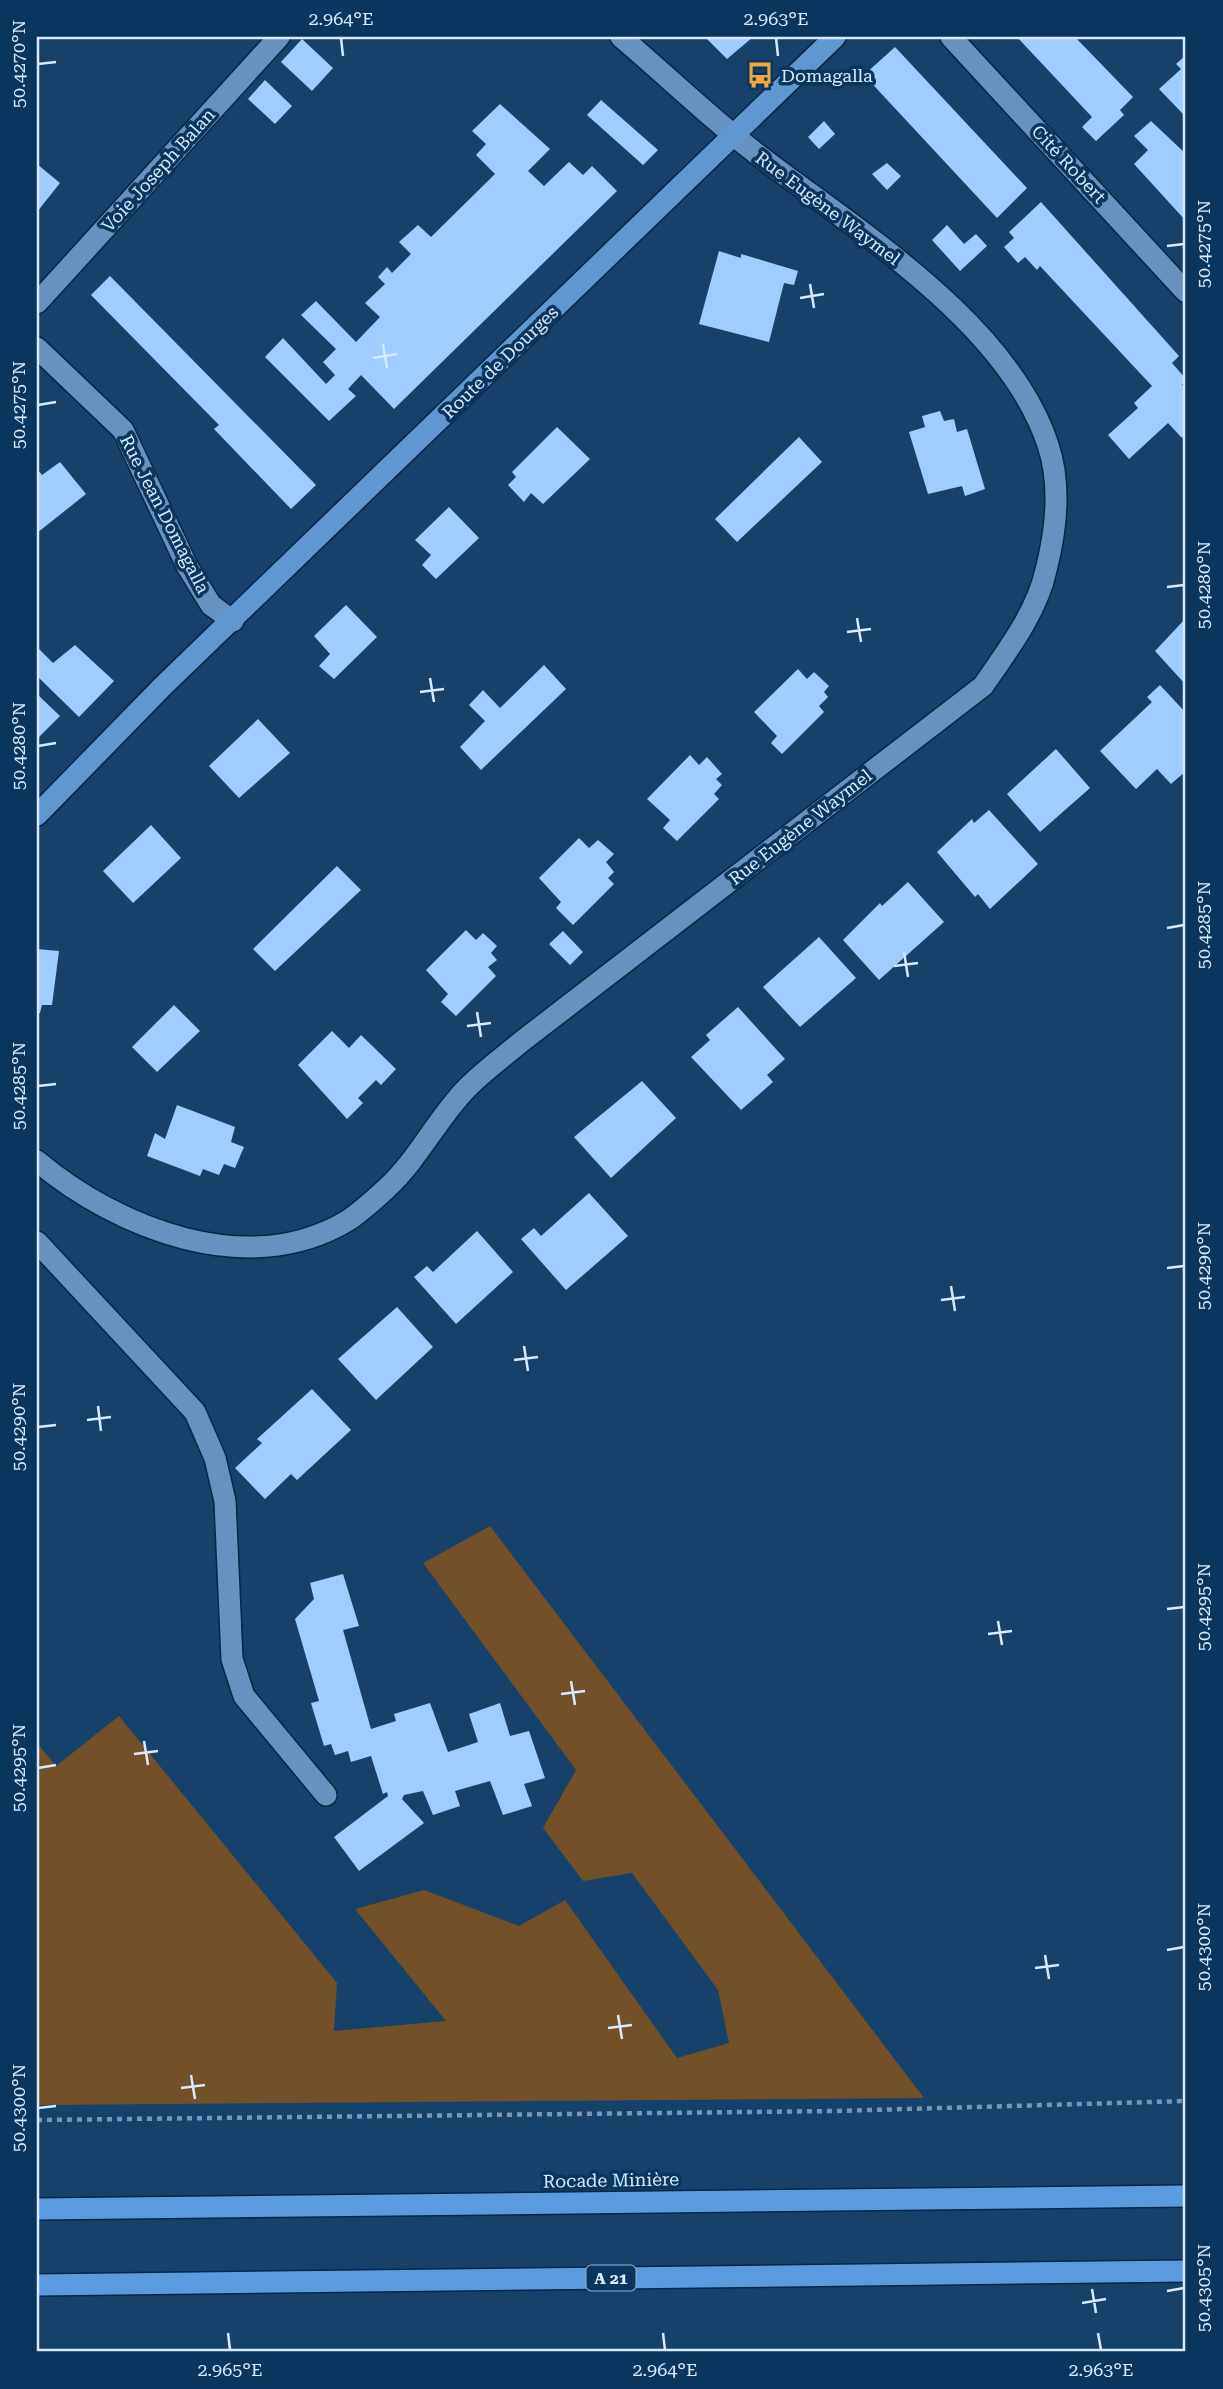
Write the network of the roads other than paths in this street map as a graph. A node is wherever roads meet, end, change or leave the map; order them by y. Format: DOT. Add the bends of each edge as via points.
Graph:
graph roads {
  1 [pos="279,37"];
  2 [pos="621,37"];
  3 [pos="835,37"];
  4 [pos="951,37"];
  5 [pos="734,134"];
  6 [pos="1186,292"];
  7 [pos="37,303"];
  8 [pos="37,348"];
  9 [pos="233,621"];
  10 [pos="37,815"];
  11 [pos="37,1161"];
  12 [pos="37,1242"];
  13 [pos="326,1796"];
  14 [pos="1186,2196"];
  15 [pos="37,2209"];
  16 [pos="1186,2271"];
  17 [pos="37,2285"];
  1 -- 7 [label="street, Voie Joseph Balan"];
  2 -- 5 [label="street"];
  3 -- 5 [label="main road, Route de Dourges"];
  4 -- 6 [label="street, Cité Robert"];
  5 -- 9 [label="main road, Route de Dourges"];
  5 -- 11 [label="street, Rue Eugène Waymel" via="870,236 953,309 1021,389 1048,446 1056,506 1046,573 1016,639 984,686 467,1088 389,1186 346,1221 291,1243 239,1248 174,1236 106,1208"];
  8 -- 9 [label="street, Rue Jean Domagalla" via="123,430 187,566 211,605"];
  9 -- 10 [label="main road, Route de Dourges"];
  12 -- 13 [label="street" via="195,1412 215,1458 225,1501 232,1660 244,1696"];
  14 -- 15 [label="highway, Rocade Minière"];
  16 -- 17 [label="highway, A 21"];
}
